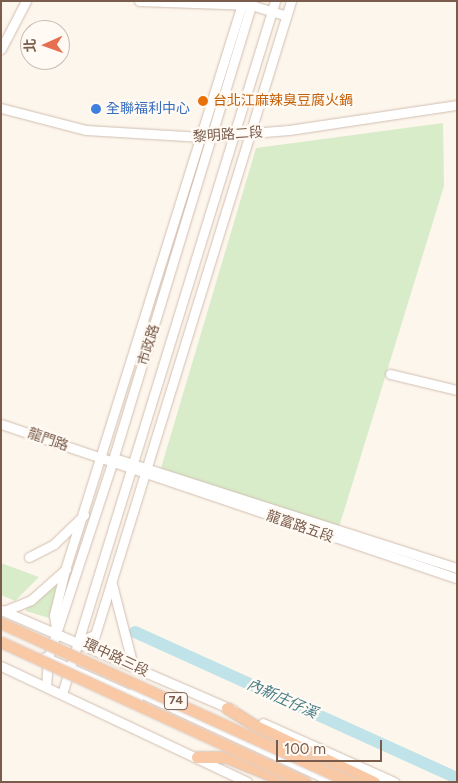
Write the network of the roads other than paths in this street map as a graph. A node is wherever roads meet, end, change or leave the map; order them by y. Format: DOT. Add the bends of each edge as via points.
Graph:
graph roads {
  1 [pos="26,1"];
  2 [pos="140,1"];
  3 [pos="275,1"];
  4 [pos="291,1"];
  5 [pos="247,3"];
  6 [pos="272,10"];
  7 [pos="286,16"];
  8 [pos="1,49"];
  9 [pos="457,105"];
  10 [pos="1,108"];
  11 [pos="236,135"];
  12 [pos="250,135"];
  13 [pos="212,136"];
  14 [pos="202,137"];
  15 [pos="390,374"];
  16 [pos="457,390"];
  17 [pos="1,424"];
  18 [pos="100,457"];
  19 [pos="113,461"];
  20 [pos="133,467"];
  21 [pos="145,471"];
  22 [pos="86,514"];
  23 [pos="81,552"];
  24 [pos="29,557"];
  25 [pos="457,568"];
  26 [pos="65,570"];
  27 [pos="457,578"];
  28 [pos="111,581"];
  29 [pos="2,615"];
  30 [pos="1,629"];
  31 [pos="56,632"];
  32 [pos="1,637"];
  33 [pos="80,641"];
  34 [pos="1,642"];
  35 [pos="49,654"];
  36 [pos="72,664"];
  37 [pos="1,666"];
  38 [pos="133,666"];
  39 [pos="46,687"];
  40 [pos="62,694"];
  41 [pos="227,708"];
  42 [pos="197,757"];
  43 [pos="247,782"];
  44 [pos="288,782"];
  45 [pos="305,782"];
  46 [pos="320,782"];
  47 [pos="334,782"];
  48 [pos="350,782"];
  49 [pos="374,782"];
  50 [pos="394,782"];
  1 -- 8 [label="street"];
  2 -- 5 [label="street"];
  3 -- 6 [label="street, 市政路"];
  4 -- 7 [label="street, 市政路"];
  5 -- 6 [label="street"];
  5 -- 13 [label="street, 市政路"];
  5 -- 14 [label="street, 市政路"];
  6 -- 7 [label="street"];
  6 -- 11 [label="street, 市政路"];
  7 -- 12 [label="street, 市政路"];
  9 -- 12 [label="street, 黎明路二段"];
  10 -- 14 [label="street, 黎明路二段" via="86,130"];
  11 -- 12 [label="street, 黎明路二段"];
  11 -- 13 [label="street, 黎明路二段"];
  11 -- 20 [label="street, 市政路"];
  12 -- 21 [label="street, 市政路"];
  13 -- 14 [label="street, 黎明路二段"];
  13 -- 19 [label="street, 市政路"];
  14 -- 18 [label="street, 市政路"];
  15 -- 16 [label="street"];
  17 -- 18 [label="street, 龍門路"];
  18 -- 19 [label="street, 龍門路"];
  18 -- 22 [label="street, 市政路"];
  19 -- 20 [label="street, 龍門路"];
  19 -- 23 [label="street, 市政路"];
  20 -- 21 [label="street, 龍門路"];
  20 -- 33 [label="street, 市政路"];
  21 -- 25 [label="street, 龍富路五段"];
  21 -- 27 [label="street, 龍富路五段"];
  21 -- 28 [label="street, 市政路"];
  22 -- 24 [label="street" via="54,544"];
  22 -- 26 [label="street, 市政路"];
  23 -- 26 [label="street"];
  23 -- 31 [label="street, 市政路"];
  26 -- 29 [label="street" via="31,600"];
  26 -- 31 [label="street, 市政路" via="54,615"];
  28 -- 33 [label="street, 市政路" via="94,635"];
  28 -- 38 [label="street"];
  29 -- 31 [label="street, 環中路三段"];
  29 -- 48 [label="highway, 74, bridge"];
  30 -- 35 [label="street, 環中路三段"];
  31 -- 33 [label="street, 環中路三段"];
  31 -- 35 [label="street, 市政路"];
  32 -- 35 [label="street, 環中路三段"];
  33 -- 36 [label="street, 市政路"];
  33 -- 38 [label="street, 環中路三段"];
  34 -- 45 [label="highway, 74, bridge"];
  35 -- 36 [label="street, 環中路三段"];
  35 -- 39 [label="street, 市政路"];
  36 -- 40 [label="street, 市政路"];
  36 -- 46 [label="street, 環中路三段"];
  36 -- 47 [label="street, 環中路三段"];
  37 -- 39 [label="street"];
  38 -- 41 [label="street, 環中路三段"];
  39 -- 40 [label="street"];
  40 -- 42 [label="street"];
  41 -- 49 [label="highway" via="258,727"];
  41 -- 50 [label="street, 環中路三段"];
  42 -- 43 [label="street"];
  42 -- 44 [label="highway" via="226,757"];
}
